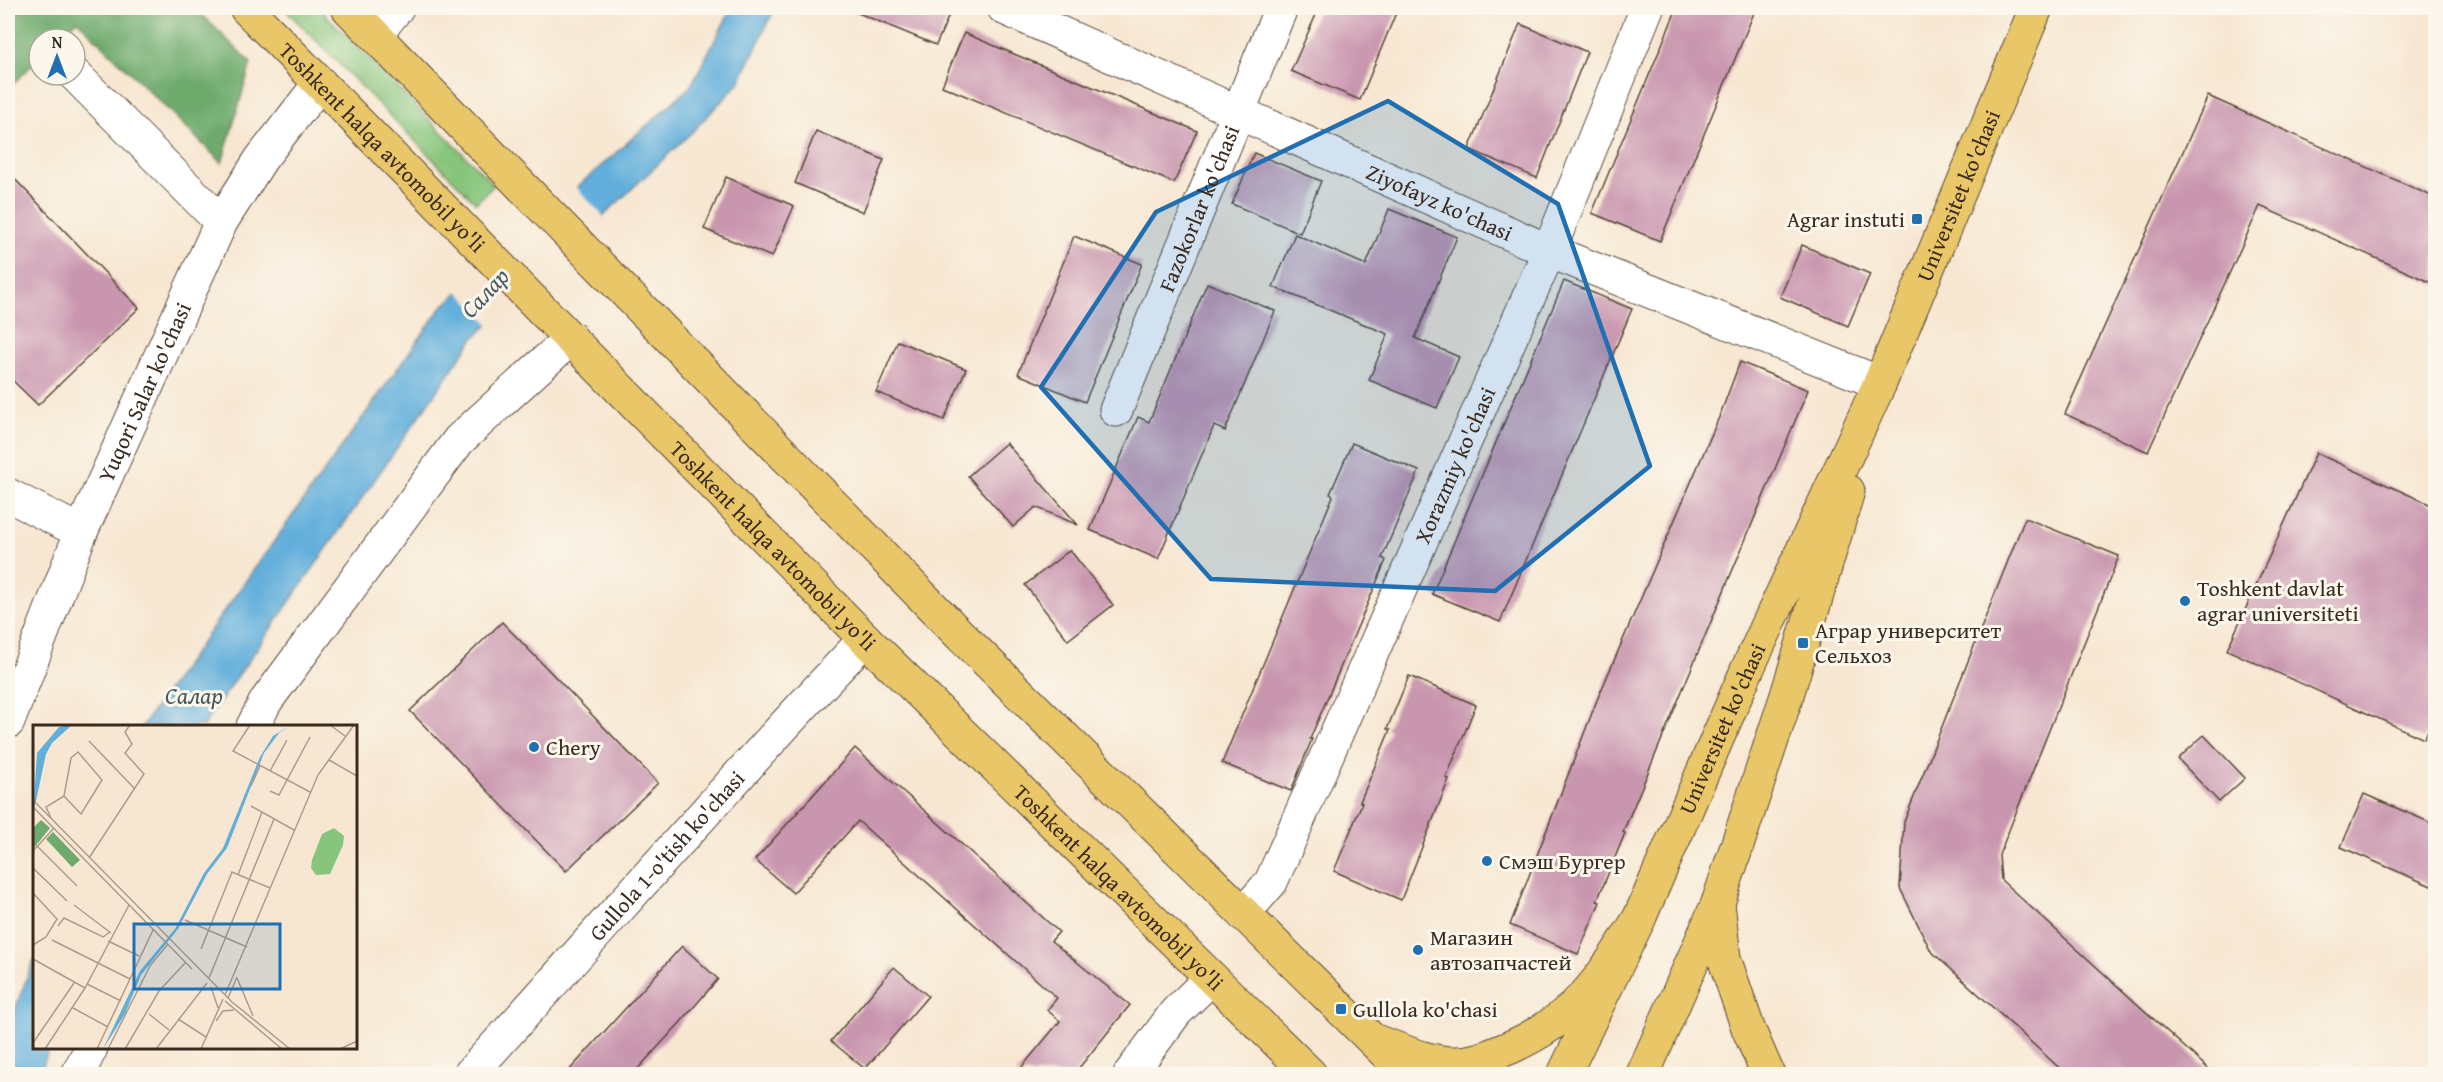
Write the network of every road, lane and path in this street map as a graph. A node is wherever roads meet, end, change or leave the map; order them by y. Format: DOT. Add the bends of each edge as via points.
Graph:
graph roads {
  1 [pos="246,8"];
  2 [pos="348,8"];
  3 [pos="397,8"];
  4 [pos="1004,8"];
  5 [pos="1281,8"];
  6 [pos="1647,8"];
  7 [pos="2036,8"];
  8 [pos="375,35"];
  9 [pos="320,83"];
  10 [pos="87,87"];
  11 [pos="1238,112"];
  12 [pos="221,222"];
  13 [pos="1549,251"];
  14 [pos="571,338"];
  15 [pos="1880,383"];
  16 [pos="1116,410"];
  17 [pos="8,495"];
  18 [pos="81,532"];
  19 [pos="865,639"];
  20 [pos="8,722"];
  21 [pos="254,725"];
  22 [pos="1718,903"];
  23 [pos="1243,914"];
  24 [pos="1639,920"];
  25 [pos="1210,978"];
  26 [pos="1371,1039"];
  27 [pos="1281,1047"];
  28 [pos="90,1049"];
  29 [pos="78,1074"];
  30 [pos="470,1074"];
  31 [pos="1130,1074"];
  32 [pos="1300,1074"];
  33 [pos="1310,1074"];
  34 [pos="1407,1074"];
  35 [pos="1564,1074"];
  36 [pos="1643,1074"];
  37 [pos="1768,1074"];
  1 -- 9 [label="main road, Toshkent halqa avtomobil yo'li"];
  2 -- 8 [label="main road"];
  3 -- 8 [label="street"];
  4 -- 11 [label="street, Ziyofayz ko'chasi"];
  5 -- 11 [label="street, Fazokorlar ko'chasi"];
  6 -- 13 [label="street, Xorazmiy ko'chasi"];
  7 -- 15 [label="main road, Universitet ko'chasi"];
  8 -- 23 [label="main road" via="959,634"];
  9 -- 12 [label="street, Yuqori Salar ko'chasi" via="261,159"];
  9 -- 14 [label="main road, Toshkent halqa avtomobil yo'li"];
  10 -- 12 [label="street"];
  11 -- 13 [label="street, Ziyofayz ko'chasi"];
  11 -- 16 [label="street, Fazokorlar ko'chasi"];
  12 -- 18 [label="street, Yuqori Salar ko'chasi"];
  13 -- 15 [label="street, Ziyofayz ko'chasi"];
  13 -- 23 [label="street, Xorazmiy ko'chasi" via="1271,882"];
  14 -- 19 [label="main road, Toshkent halqa avtomobil yo'li"];
  14 -- 21 [label="street" via="459,440 266,701"];
  15 -- 22 [label="main road, Universitet ko'chasi" via="1787,695"];
  15 -- 24 [label="main road, Universitet ko'chasi" via="1747,670"];
  17 -- 18 [label="street"];
  18 -- 20 [label="street, Yuqori Salar ko'chasi"];
  19 -- 25 [label="main road, Toshkent halqa avtomobil yo'li"];
  19 -- 30 [label="street, Gullola 1-o'tish ko'chasi" via="772,735"];
  22 -- 36 [label="main road, Universitet ko'chasi"];
  22 -- 37 [label="main road" via="1724,958"];
  23 -- 26 [label="main road"];
  24 -- 26 [label="main road" via="1580,1004 1548,1028 1484,1059 1453,1063 1418,1056"];
  24 -- 35 [label="main road, Universitet ko'chasi"];
  25 -- 27 [label="main road, Toshkent halqa avtomobil yo'li"];
  25 -- 31 [label="street" via="1176,1012"];
  26 -- 34 [label="main road"];
  27 -- 32 [label="main road"];
  27 -- 33 [label="main road, Toshkent halqa avtomobil yo'li"];
  28 -- 29 [label="street"];
}
